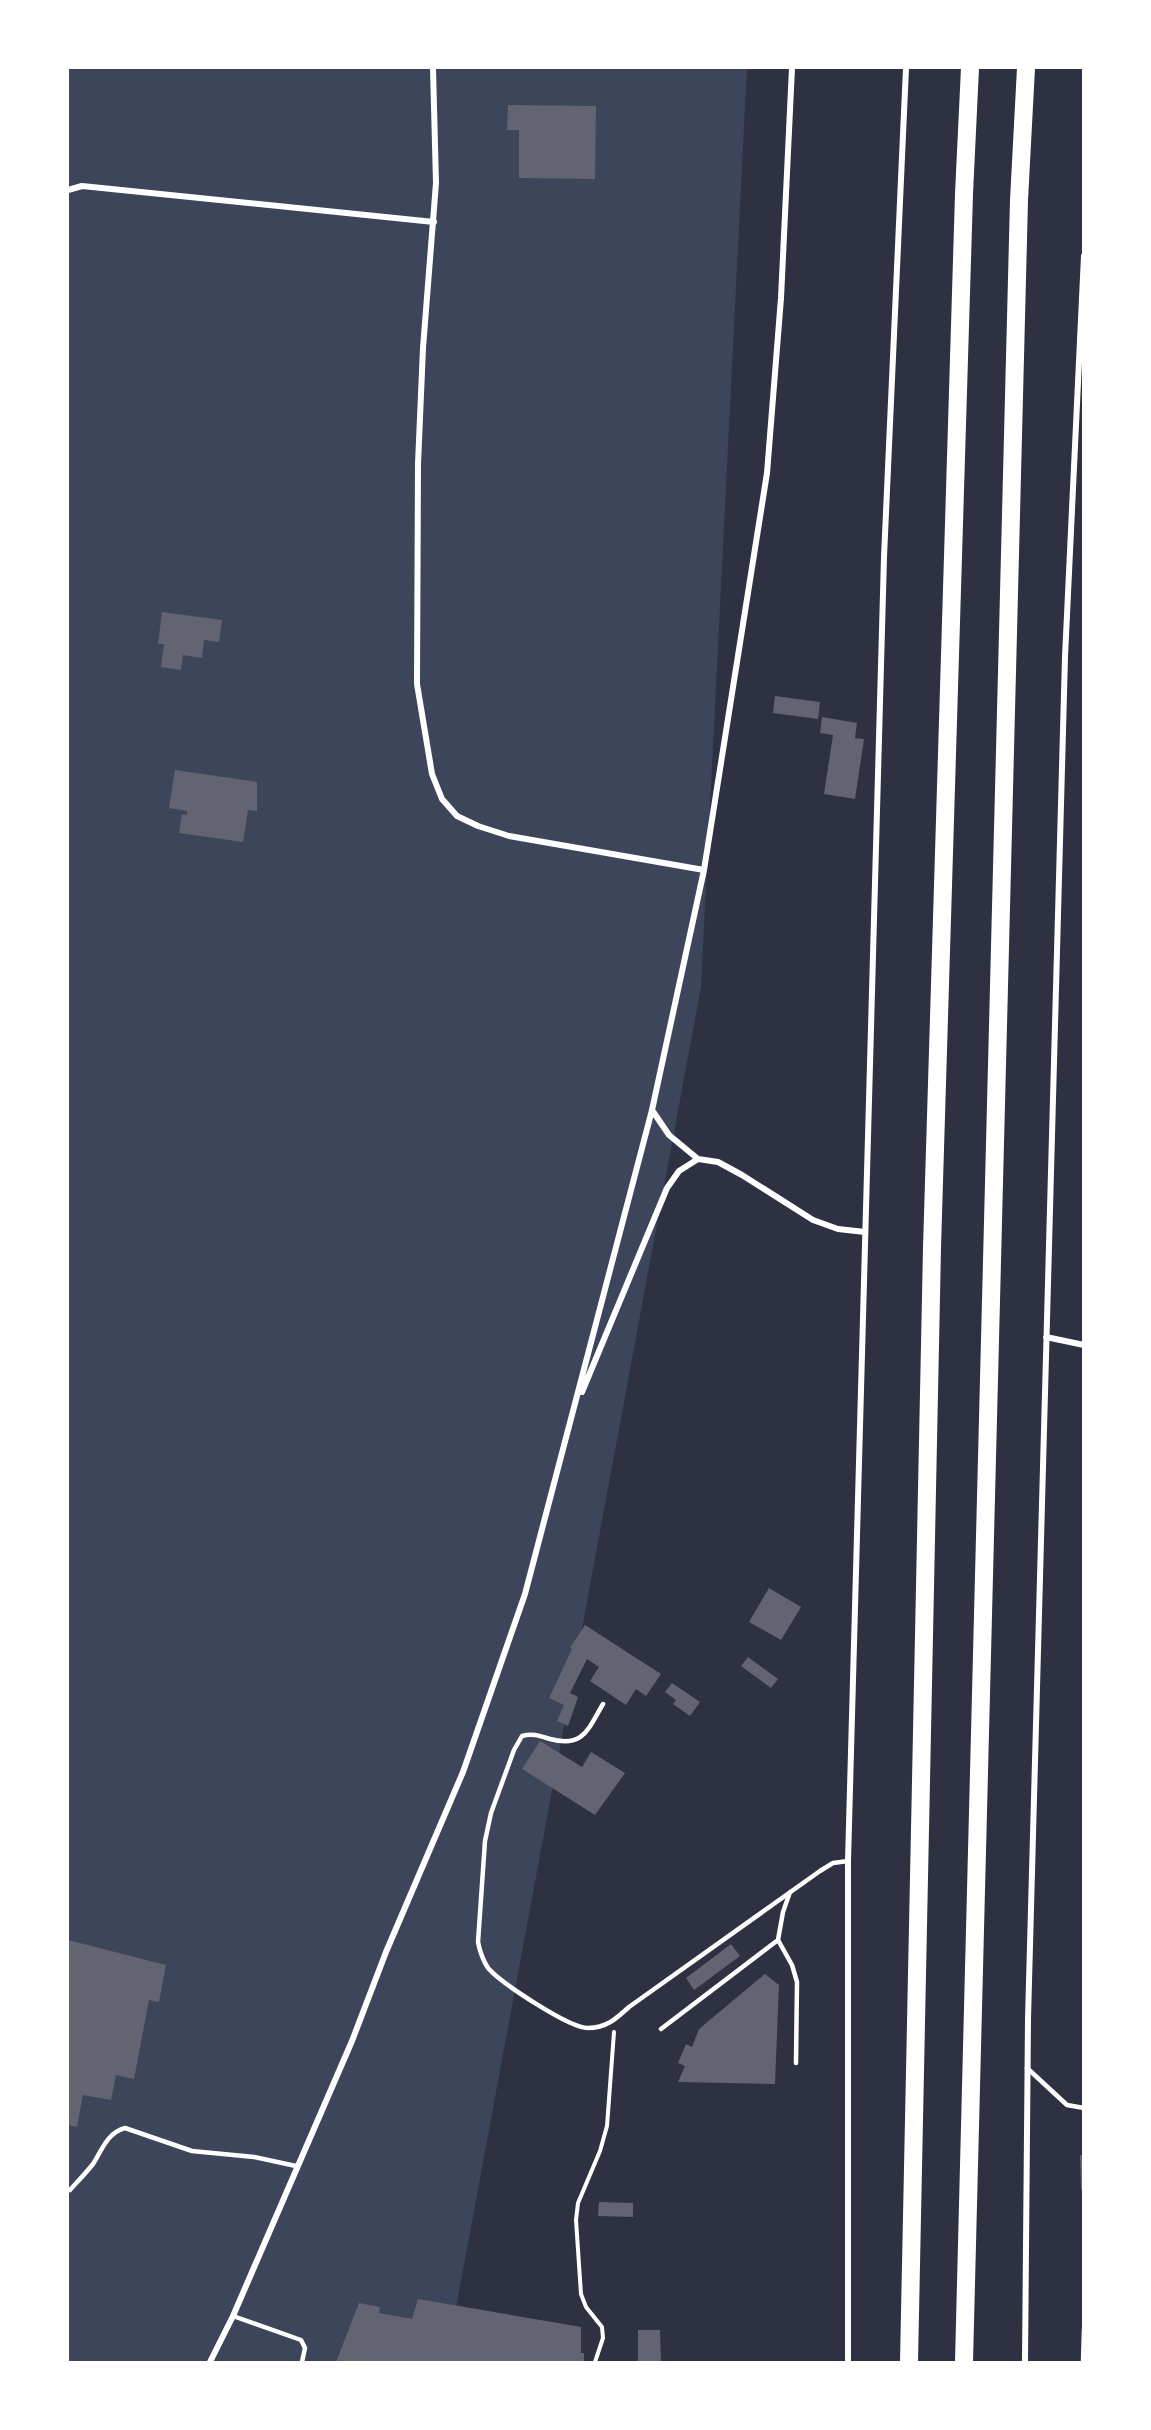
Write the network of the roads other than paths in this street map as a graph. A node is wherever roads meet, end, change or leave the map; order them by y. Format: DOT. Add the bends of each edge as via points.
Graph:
graph roads {
  1 [pos="433,68"];
  2 [pos="792,68"];
  3 [pos="906,68"];
  4 [pos="970,68"];
  5 [pos="1026,68"];
  6 [pos="68,190"];
  7 [pos="434,222"];
  8 [pos="1083,256"];
  9 [pos="704,870"];
  10 [pos="652,1110"];
  11 [pos="698,1159"];
  12 [pos="865,1232"];
  13 [pos="1046,1337"];
  14 [pos="1083,1345"];
  15 [pos="573,1414"];
  16 [pos="603,1704"];
  17 [pos="848,1861"];
  18 [pos="790,1892"];
  19 [pos="778,1940"];
  20 [pos="661,2029"];
  21 [pos="796,2063"];
  22 [pos="1027,2068"];
  23 [pos="1083,2108"];
  24 [pos="296,2166"];
  25 [pos="70,2190"];
  26 [pos="233,2316"];
  27 [pos="1083,2329"];
  28 [pos="210,2362"];
  29 [pos="302,2362"];
  30 [pos="848,2362"];
  31 [pos="909,2362"];
  32 [pos="964,2362"];
  33 [pos="1025,2362"];
  34 [pos="1083,2362"];
  1 -- 7 [label="street"];
  2 -- 9 [label="street" via="768,473"];
  3 -- 12 [label="street" via="884,569"];
  4 -- 31 [label="highway" via="932,1248"];
  5 -- 32 [label="highway" via="1018,224"];
  6 -- 7 [label="street" via="82,186"];
  7 -- 9 [label="street" via="423,348 416,567 417,684 432,774 442,799 457,816 508,836"];
  8 -- 13 [label="street" via="1065,657"];
  9 -- 10 [label="street"];
  10 -- 11 [label="street" via="669,1134"];
  10 -- 15 [label="street"];
  11 -- 12 [label="street" via="718,1162 742,1174 813,1220 838,1229"];
  11 -- 15 [label="street" via="680,1171 667,1188"];
  12 -- 17 [label="street"];
  13 -- 14 [label="street"];
  13 -- 22 [label="street"];
  15 -- 24 [label="street" via="525,1594 463,1772"];
  16 -- 18 [label="lane" via="578,1740 556,1741 531,1734 522,1736 518,1742 491,1813 485,1841 478,1942 480,1956 489,1969 519,1994 586,2028 604,2026"];
  17 -- 18 [label="lane" via="832,1863"];
  17 -- 30 [label="street"];
  18 -- 19 [label="lane"];
  19 -- 20 [label="lane"];
  19 -- 21 [label="lane" via="796,1972"];
  22 -- 23 [label="lane" via="1067,2105"];
  22 -- 33 [label="street"];
  24 -- 25 [label="lane" via="192,2151 125,2128 109,2136 92,2165"];
  24 -- 26 [label="street"];
  26 -- 28 [label="street"];
  26 -- 29 [label="lane" via="301,2340"];
  27 -- 34 [label="lane"];
}
